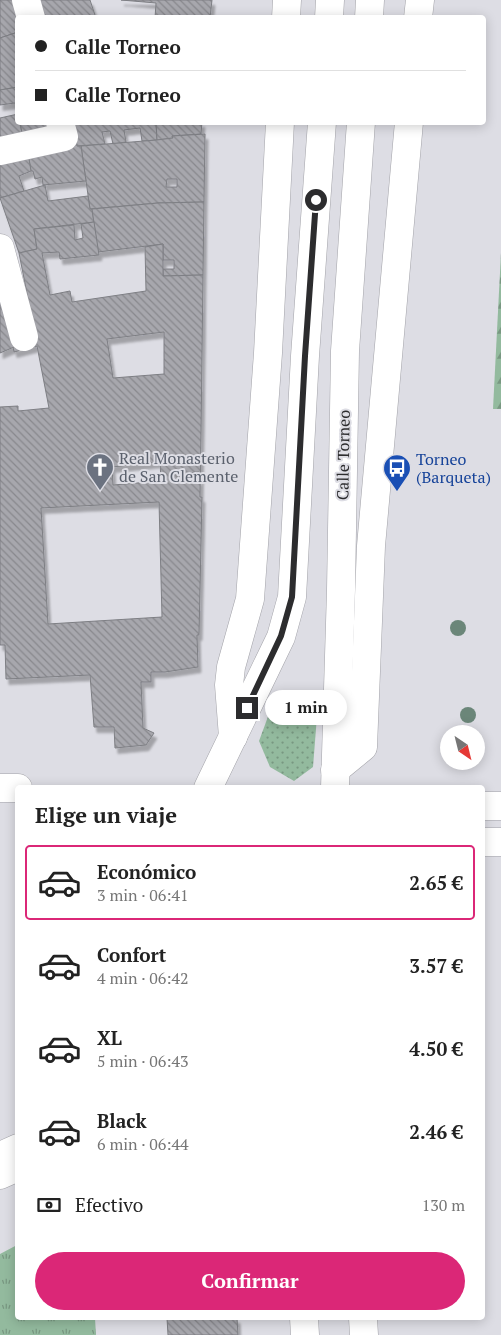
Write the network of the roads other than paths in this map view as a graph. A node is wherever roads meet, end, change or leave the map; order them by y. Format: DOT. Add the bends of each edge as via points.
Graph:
graph roads {
  1 [pos="26,0"];
  2 [pos="287,0"];
  3 [pos="330,0"];
  4 [pos="370,0"];
  5 [pos="420,0"];
  6 [pos="30,15"];
  7 [pos="286,15"];
  8 [pos="329,15"];
  9 [pos="369,15"];
  10 [pos="418,15"];
  11 [pos="61,125"];
  12 [pos="280,125"];
  13 [pos="322,125"];
  14 [pos="361,125"];
  15 [pos="409,125"];
  16 [pos="0,151"];
  17 [pos="0,248"];
  18 [pos="24,337"];
  19 [pos="233,737"];
  20 [pos="335,779"];
  21 [pos="209,785"];
  22 [pos="348,785"];
  23 [pos="0,788"];
  24 [pos="15,788"];
  25 [pos="485,806"];
  26 [pos="501,806"];
  27 [pos="485,842"];
  28 [pos="501,842"];
  29 [pos="15,1149"];
  30 [pos="0,1156"];
  31 [pos="15,1168"];
  32 [pos="0,1175"];
  33 [pos="304,1320"];
  34 [pos="364,1320"];
  35 [pos="305,1335"];
  36 [pos="364,1335"];
  1 -- 6 [label="main road"];
  2 -- 7 [label="main road"];
  3 -- 8 [label="main road"];
  4 -- 9 [label="main road"];
  5 -- 10 [label="main road"];
  11 -- 16 [label="main road" via="64,138"];
  12 -- 19 [label="main road" via="268,353 250,599 228,685"];
  13 -- 19 [label="main road" via="292,597 281,636"];
  14 -- 20 [label="main road, Calle Torneo" via="345,351"];
  15 -- 20 [label="main road" via="371,546 363,747"];
  17 -- 18 [label="main road"];
  19 -- 21 [label="main road"];
  20 -- 22 [label="main road"];
  23 -- 24 [label="main road"];
  25 -- 26 [label="main road"];
  27 -- 28 [label="main road"];
  29 -- 30 [label="main road"];
  31 -- 32 [label="main road"];
  33 -- 35 [label="main road"];
  34 -- 36 [label="main road"];
}
